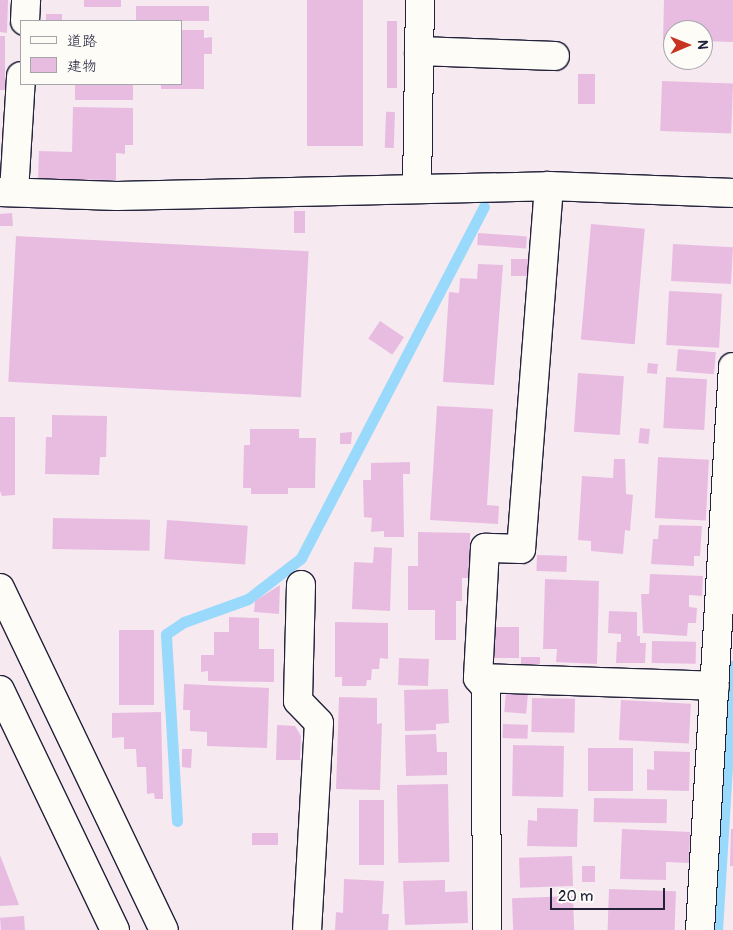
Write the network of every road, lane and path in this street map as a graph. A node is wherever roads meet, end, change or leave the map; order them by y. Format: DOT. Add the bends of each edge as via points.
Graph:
graph roads {
  1 [pos="26,0"];
  2 [pos="420,0"];
  3 [pos="25,20"];
  4 [pos="420,51"];
  5 [pos="555,56"];
  6 [pos="20,84"];
  7 [pos="549,186"];
  8 [pos="417,188"];
  9 [pos="7,192"];
  10 [pos="733,194"];
  11 [pos="733,367"];
  12 [pos="301,585"];
  13 [pos="0,588"];
  14 [pos="8,625"];
  15 [pos="478,678"];
  16 [pos="715,686"];
  17 [pos="0,690"];
  18 [pos="136,871"];
  19 [pos="96,890"];
  20 [pos="115,930"];
  21 [pos="164,930"];
  22 [pos="307,930"];
  23 [pos="487,930"];
  24 [pos="700,930"];
  1 -- 3 [label="street"];
  2 -- 4 [label="street"];
  4 -- 5 [label="street"];
  4 -- 8 [label="street"];
  6 -- 9 [label="street"];
  7 -- 8 [label="street"];
  7 -- 10 [label="street"];
  7 -- 15 [label="street" via="521,549 485,548"];
  8 -- 9 [label="street" via="117,196"];
  11 -- 16 [label="street"];
  12 -- 22 [label="street" via="298,701 319,723"];
  13 -- 14 [label="street"];
  14 -- 18 [label="street"];
  15 -- 16 [label="street"];
  15 -- 23 [label="street" via="486,688"];
  16 -- 24 [label="street"];
  17 -- 19 [label="street"];
  18 -- 19 [label="street"];
  18 -- 21 [label="street"];
  19 -- 20 [label="street"];
}
